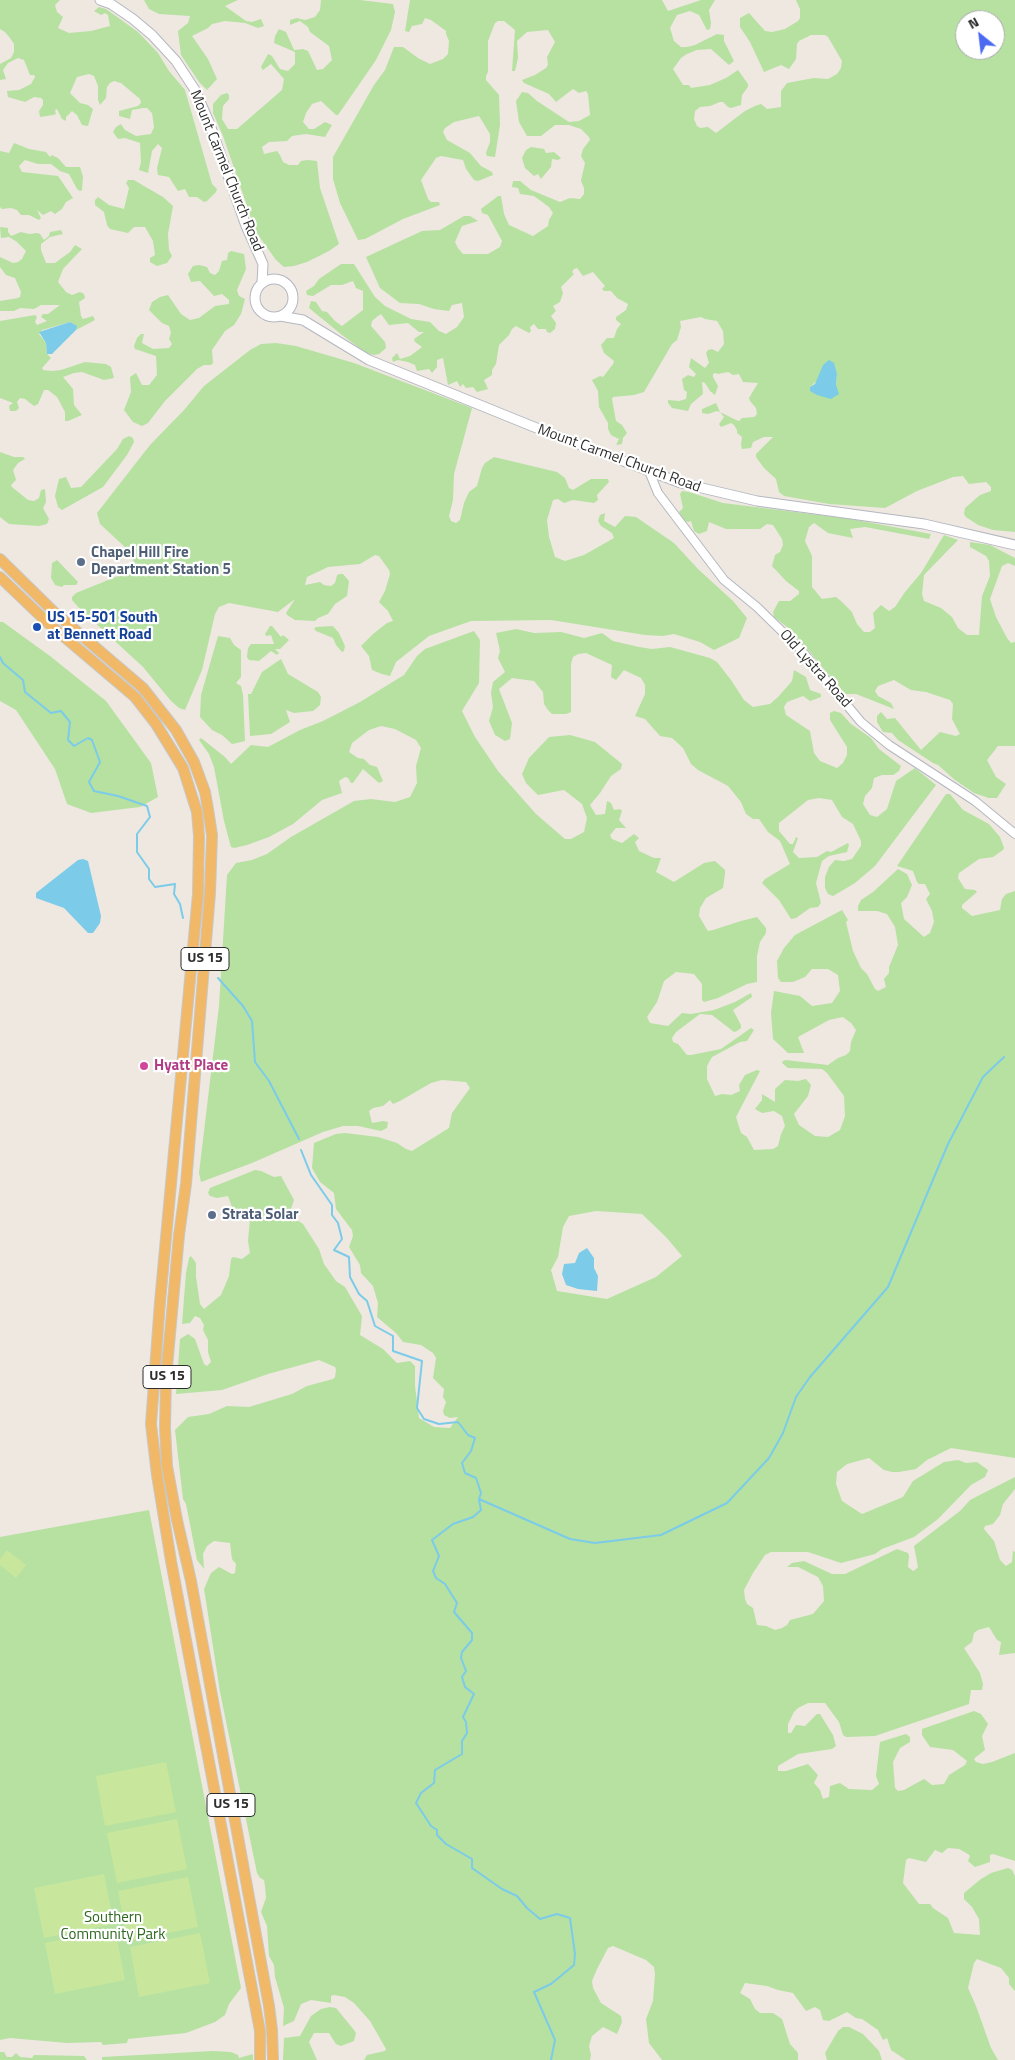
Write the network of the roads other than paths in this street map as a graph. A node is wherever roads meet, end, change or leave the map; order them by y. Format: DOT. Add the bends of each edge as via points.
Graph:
graph roads {
  1 [pos="100,0"];
  2 [pos="263,264"];
  3 [pos="280,280"];
  4 [pos="262,283"];
  5 [pos="292,304"];
  6 [pos="280,316"];
  7 [pos="303,320"];
  8 [pos="649,471"];
  9 [pos="1015,545"];
  10 [pos="0,558"];
  11 [pos="0,577"];
  12 [pos="1015,834"];
  13 [pos="260,2060"];
  14 [pos="273,2060"];
  1 -- 2 [label="main road, Mount Carmel Church Road" via="111,4 152,35 176,61 195,90"];
  2 -- 3 [label="main road, Mount Carmel Church Road"];
  2 -- 4 [label="main road, Mount Carmel Church Road"];
  3 -- 4 [label="main road"];
  3 -- 5 [label="main road" via="290,287"];
  4 -- 6 [label="main road" via="256,292 256,304 263,313"];
  5 -- 6 [label="main road"];
  5 -- 7 [label="main road, Mount Carmel Church Road"];
  6 -- 7 [label="main road, Mount Carmel Church Road"];
  7 -- 8 [label="main road, Mount Carmel Church Road" via="369,360"];
  8 -- 9 [label="main road, Mount Carmel Church Road" via="706,491 757,502 924,524"];
  8 -- 12 [label="street, Old Lystra Road" via="658,493 724,580 800,649 861,722 889,745 975,801"];
  10 -- 14 [label="highway, US 15" via="53,611 143,688 176,730 194,762 205,792 212,835 210,893 167,1369 165,1428 176,1520 269,2006"];
  11 -- 13 [label="highway, US 15" via="49,624 135,697 183,768 197,812 200,836 198,894 160,1302 152,1424 156,1475 260,2031"];
}
